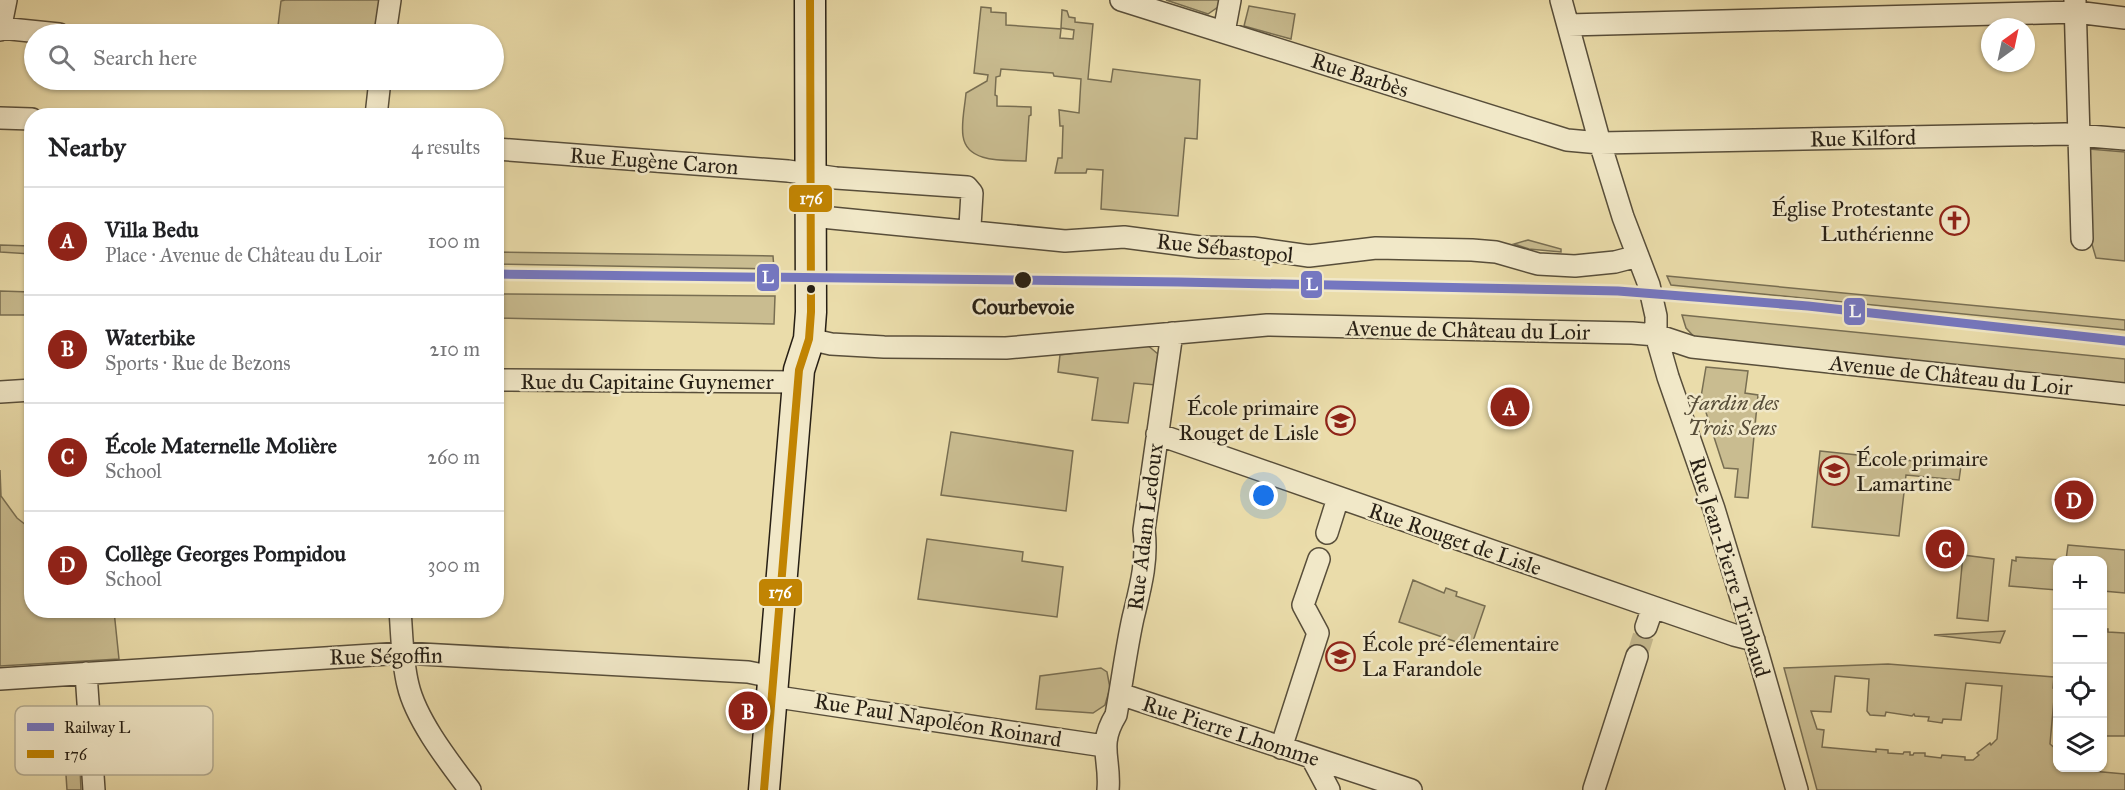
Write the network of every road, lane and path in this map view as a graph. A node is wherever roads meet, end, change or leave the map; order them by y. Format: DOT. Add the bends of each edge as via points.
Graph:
graph roads {
  1 [pos="6,0"];
  2 [pos="390,0"];
  3 [pos="810,0"];
  4 [pos="1121,0"];
  5 [pos="1230,0"];
  6 [pos="1561,0"];
  7 [pos="2075,6"];
  8 [pos="2125,18"];
  9 [pos="387,24"];
  10 [pos="1568,25"];
  11 [pos="0,29"];
  12 [pos="24,31"];
  13 [pos="1224,32"];
  14 [pos="379,90"];
  15 [pos="377,108"];
  16 [pos="0,118"];
  17 [pos="24,119"];
  18 [pos="2079,135"];
  19 [pos="2125,139"];
  20 [pos="1600,142"];
  21 [pos="504,150"];
  22 [pos="811,175"];
  23 [pos="811,216"];
  24 [pos="967,231"];
  25 [pos="2082,239"];
  26 [pos="1638,256"];
  27 [pos="1172,333"];
  28 [pos="1656,335"];
  29 [pos="809,339"];
  30 [pos="504,380"];
  31 [pos="798,382"];
  32 [pos="24,390"];
  33 [pos="0,392"];
  34 [pos="2125,394"];
  35 [pos="1157,434"];
  36 [pos="1338,498"];
  37 [pos="1327,533"];
  38 [pos="1318,559"];
  39 [pos="401,618"];
  40 [pos="1754,640"];
  41 [pos="403,653"];
  42 [pos="1637,656"];
  43 [pos="86,673"];
  44 [pos="0,679"];
  45 [pos="772,686"];
  46 [pos="1119,694"];
  47 [pos="88,706"];
  48 [pos="1104,746"];
  49 [pos="1278,747"];
  50 [pos="1312,758"];
  51 [pos="93,775"];
  52 [pos="1379,785"];
  53 [pos="1111,789"];
  54 [pos="1594,789"];
  55 [pos="94,790"];
  56 [pos="470,790"];
  57 [pos="764,790"];
  58 [pos="1329,790"];
  59 [pos="1411,790"];
  60 [pos="1797,790"];
  1 -- 11 [label="street"];
  2 -- 9 [label="street"];
  3 -- 22 [label="street"];
  4 -- 13 [label="street, Rue Barbès"];
  5 -- 13 [label="street"];
  6 -- 10 [label="street, Rue Jean-Pierre Timbaud"];
  7 -- 8 [label="street"];
  7 -- 10 [label="street"];
  7 -- 18 [label="street"];
  10 -- 20 [label="street, Rue Jean-Pierre Timbaud"];
  11 -- 12 [label="street"];
  13 -- 20 [label="street, Rue Barbès" via="1567,140"];
  14 -- 15 [label="street"];
  16 -- 17 [label="street"];
  18 -- 19 [label="street, Rue Kilford"];
  18 -- 20 [label="street, Rue Kilford"];
  18 -- 25 [label="street"];
  20 -- 26 [label="street, Rue Jean-Pierre Timbaud"];
  21 -- 22 [label="street, Rue Eugène Caron"];
  22 -- 23 [label="street"];
  22 -- 24 [label="street, Rue Eugène Caron" via="967,188 972,193"];
  23 -- 24 [label="street, Rue Sébastopol"];
  23 -- 29 [label="street"];
  24 -- 26 [label="street, Rue Sébastopol" via="1065,241 1124,237 1309,256 1376,248 1472,250 1496,252 1538,264 1575,266"];
  26 -- 28 [label="street, Rue Jean-Pierre Timbaud" via="1656,316"];
  27 -- 28 [label="street, Avenue de Château du Loir" via="1267,325"];
  27 -- 29 [label="street, Avenue de Château du Loir" via="1006,348 884,347"];
  27 -- 35 [label="street, Rue Adam Ledoux"];
  28 -- 34 [label="street, Avenue de Château du Loir" via="1692,347"];
  28 -- 40 [label="street, Rue Jean-Pierre Timbaud"];
  29 -- 31 [label="street"];
  30 -- 31 [label="street, Rue du Capitaine Guynemer"];
  31 -- 45 [label="street"];
  32 -- 33 [label="street"];
  35 -- 36 [label="street, Rue Rouget de Lisle"];
  35 -- 46 [label="street, Rue Adam Ledoux" via="1144,530 1147,550"];
  36 -- 37 [label="street"];
  36 -- 40 [label="street, Rue Rouget de Lisle" via="1649,617"];
  38 -- 49 [label="street" via="1303,605 1318,633"];
  39 -- 41 [label="street"];
  40 -- 60 [label="street, Rue Jean-Pierre Timbaud"];
  41 -- 43 [label="street, Rue Ségoffin"];
  41 -- 45 [label="street, Rue Ségoffin" via="748,672"];
  41 -- 56 [label="street" via="408,686 416,706 444,756"];
  42 -- 54 [label="street"];
  43 -- 44 [label="street, Rue Ségoffin"];
  43 -- 47 [label="street"];
  45 -- 48 [label="street, Rue Paul Napoléon Roinard"];
  45 -- 57 [label="street"];
  46 -- 48 [label="street, Rue Adam Ledoux"];
  46 -- 49 [label="street, Rue Pierre Lhomme"];
  48 -- 53 [label="street, Rue Adam Ledoux"];
  49 -- 50 [label="street, Rue Pierre Lhomme"];
  50 -- 52 [label="street, Rue Pierre Lhomme"];
  50 -- 58 [label="street"];
  51 -- 55 [label="street"];
  52 -- 59 [label="street, Rue Pierre Lhomme"];
}
